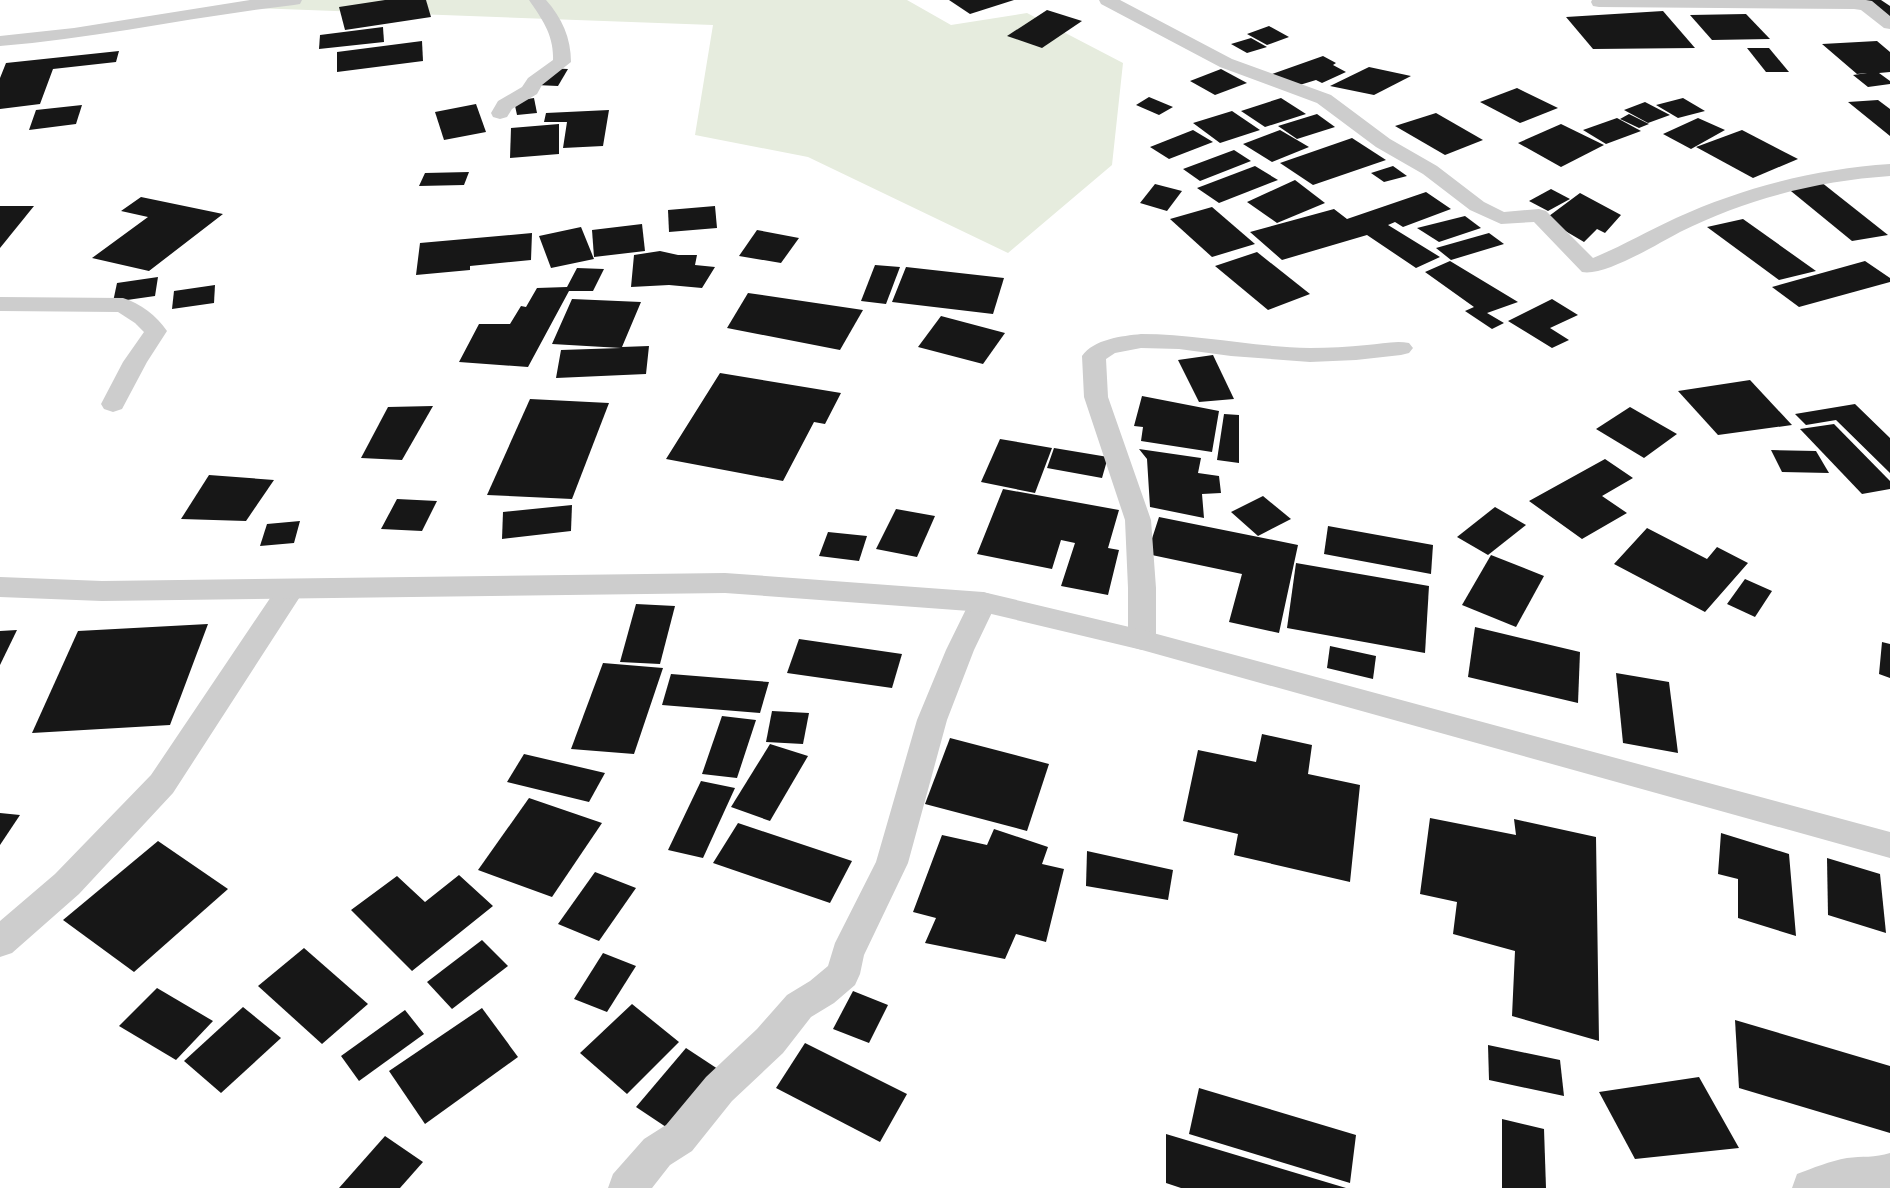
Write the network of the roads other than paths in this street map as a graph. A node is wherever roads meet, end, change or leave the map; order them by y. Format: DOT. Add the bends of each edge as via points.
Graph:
graph roads {
  1 [pos="294,0"];
  2 [pos="537,0"];
  3 [pos="1107,0"];
  4 [pos="1599,2"];
  5 [pos="1890,24"];
  6 [pos="0,41"];
  7 [pos="500,113"];
  8 [pos="1890,170"];
  9 [pos="0,304"];
  10 [pos="1401,348"];
  11 [pos="113,404"];
  12 [pos="0,587"];
  13 [pos="291,589"];
  14 [pos="983,602"];
  15 [pos="1142,640"];
  16 [pos="1890,845"];
  17 [pos="0,942"];
  18 [pos="1890,1172"];
  19 [pos="627,1188"];
  20 [pos="1811,1188"];
  1 -- 6 [label="street" via="63,36"];
  2 -- 7 [label="street" via="548,12 558,35 562,62 540,76 530,90 505,105"];
  3 -- 8 [label="street" via="1201,52 1324,99 1383,142 1430,170 1477,206 1501,218 1539,215 1590,267 1737,200 1794,183"];
  4 -- 5 [label="street" via="1854,4 1866,5"];
  9 -- 11 [label="street" via="123,305 144,318 156,331"];
  10 -- 15 [label="street" via="1312,355 1153,340 1117,344 1102,349 1094,356 1096,397 1138,520"];
  12 -- 13 [label="street" via="102,591"];
  13 -- 14 [label="street" via="725,583"];
  13 -- 17 [label="street" via="162,784 67,884"];
  14 -- 15 [label="street"];
  14 -- 19 [label="street" via="932,720 892,863 847,954 843,974 799,1006 770,1041 719,1089 679,1138 657,1152"];
  15 -- 16 [label="street"];
  18 -- 20 [label="street" via="1847,1177"];
}
